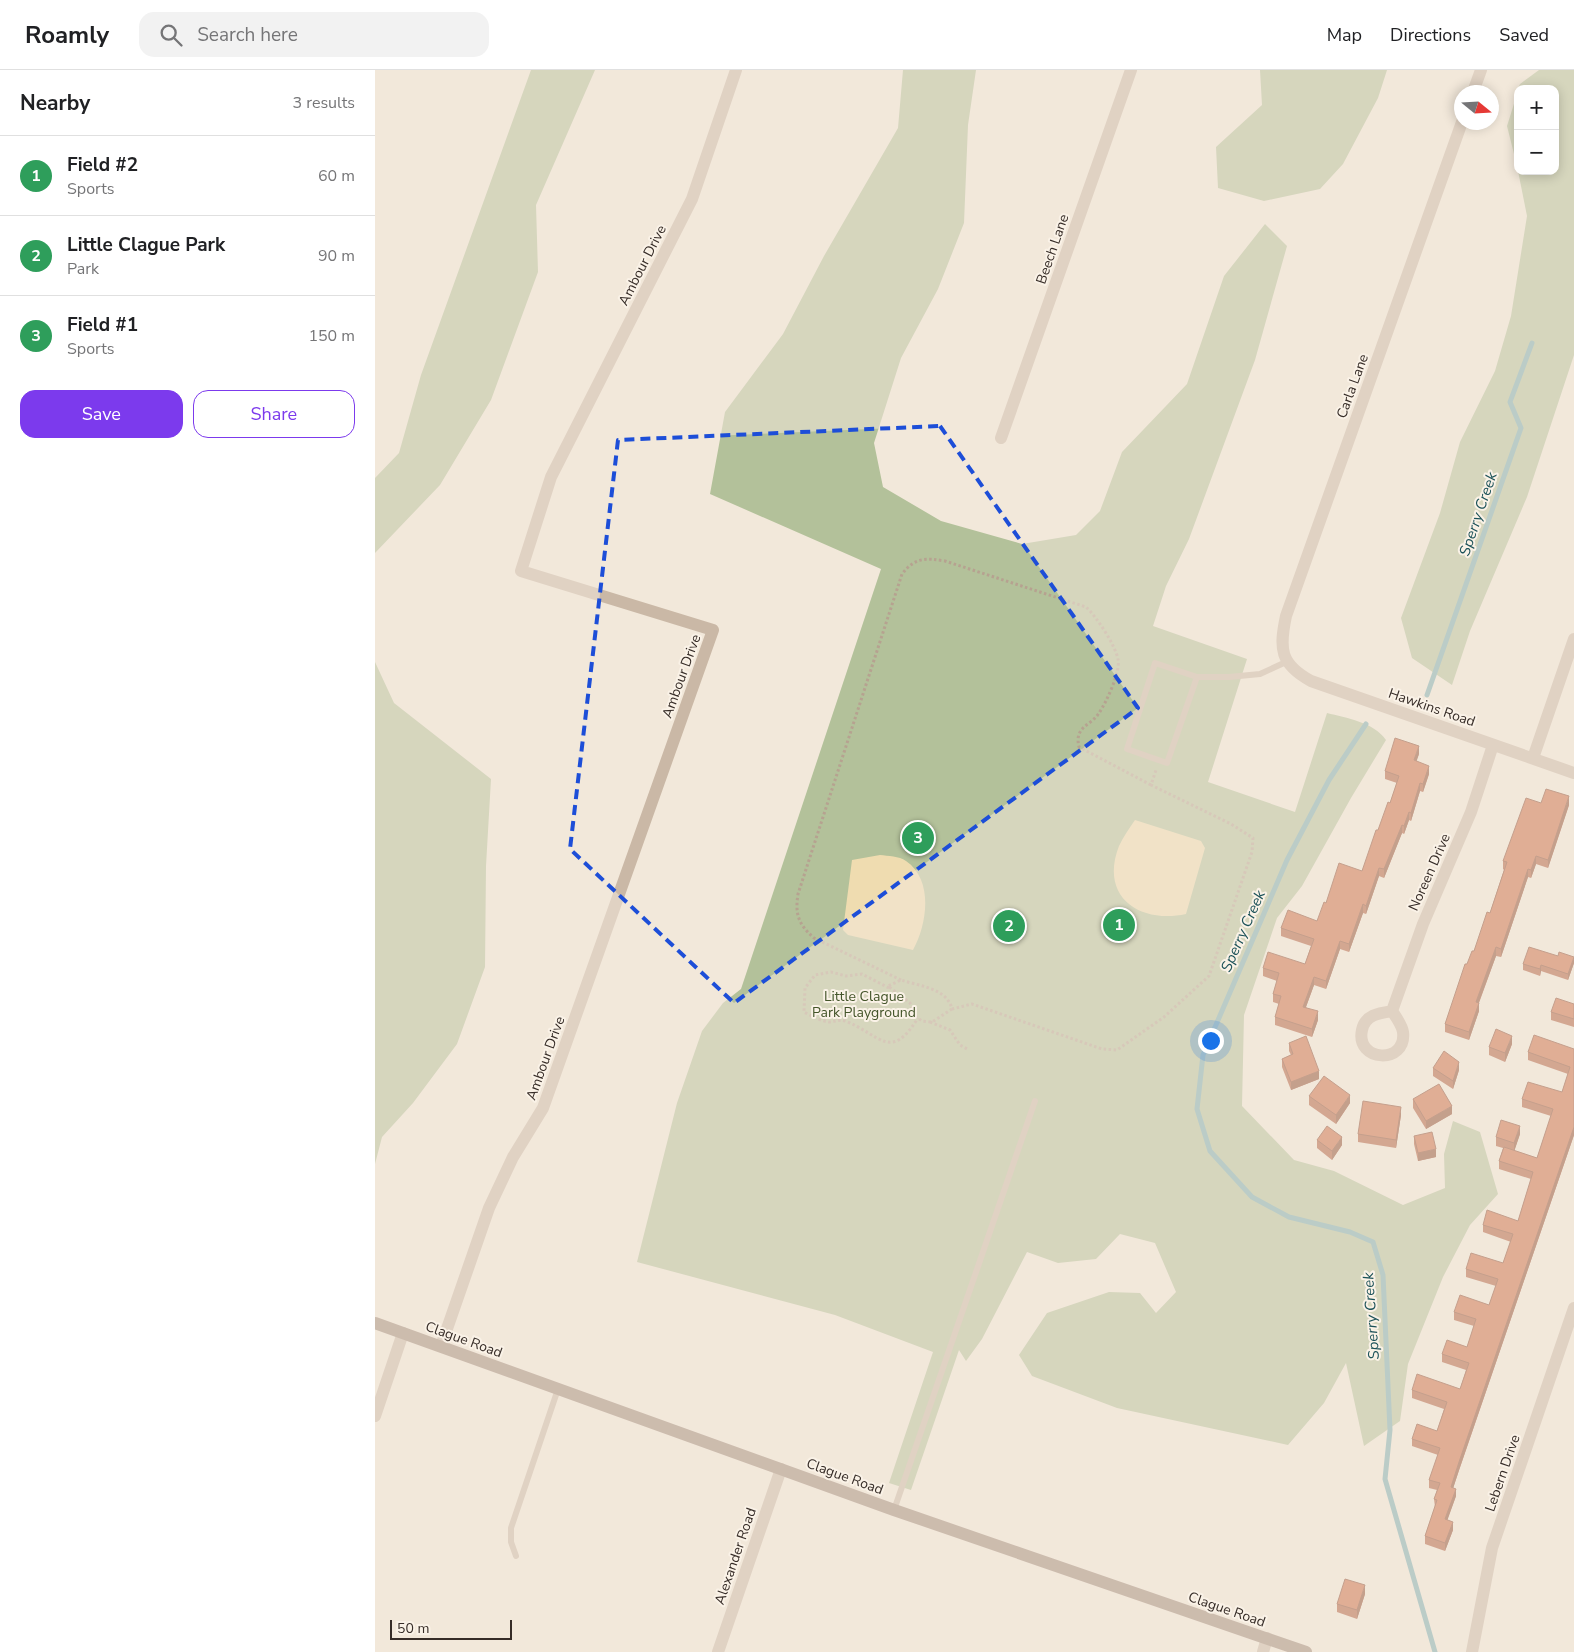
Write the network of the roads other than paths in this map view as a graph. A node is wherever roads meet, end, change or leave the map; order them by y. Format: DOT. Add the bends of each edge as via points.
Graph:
graph roads {
  1 [pos="736,70"];
  2 [pos="1131,70"];
  3 [pos="1481,70"];
  4 [pos="1476,85"];
  5 [pos="1459,130"];
  6 [pos="1001,438"];
  7 [pos="1574,639"];
  8 [pos="1286,662"];
  9 [pos="1197,677"];
  10 [pos="1493,745"];
  11 [pos="1533,758"];
  12 [pos="1574,773"];
  13 [pos="1393,1011"];
  14 [pos="1035,1101"];
  15 [pos="1574,1308"];
  16 [pos="375,1323"];
  17 [pos="403,1333"];
  18 [pos="441,1346"];
  19 [pos="559,1389"];
  20 [pos="375,1416"];
  21 [pos="781,1469"];
  22 [pos="894,1510"];
  23 [pos="516,1556"];
  24 [pos="1267,1638"];
  25 [pos="718,1652"];
  26 [pos="1263,1652"];
  27 [pos="1306,1652"];
  28 [pos="1472,1652"];
  1 -- 18 [label="street, Ambour Drive" via="692,199 551,477 521,571 713,630 543,1108 513,1157 489,1208"];
  2 -- 6 [label="street, Beech Lane"];
  3 -- 4 [label="street"];
  5 -- 8 [label="street, Carla Lane" via="1286,616 1282,635"];
  7 -- 11 [label="street"];
  8 -- 9 [label="lane" via="1260,674"];
  8 -- 10 [label="street, Hawkins Road" via="1311,681"];
  9 -- 9 [label="lane" via="1167,763 1127,749 1155,663"];
  10 -- 11 [label="street, Hawkins Road"];
  10 -- 13 [label="street, Noreen Drive" via="1471,812 1423,924"];
  11 -- 12 [label="street, Hawkins Road"];
  14 -- 22 [label="lane"];
  15 -- 28 [label="street, Lebern Drive" via="1492,1548"];
  16 -- 17 [label="main road, Clague Road"];
  17 -- 18 [label="main road, Clague Road"];
  17 -- 20 [label="street"];
  18 -- 19 [label="main road, Clague Road"];
  19 -- 21 [label="main road, Clague Road"];
  19 -- 23 [label="lane" via="511,1528"];
  21 -- 22 [label="main road, Clague Road"];
  21 -- 25 [label="street, Alexander Road"];
  22 -- 24 [label="main road, Clague Road"];
  24 -- 26 [label="street"];
  24 -- 27 [label="main road, Clague Road"];
}
